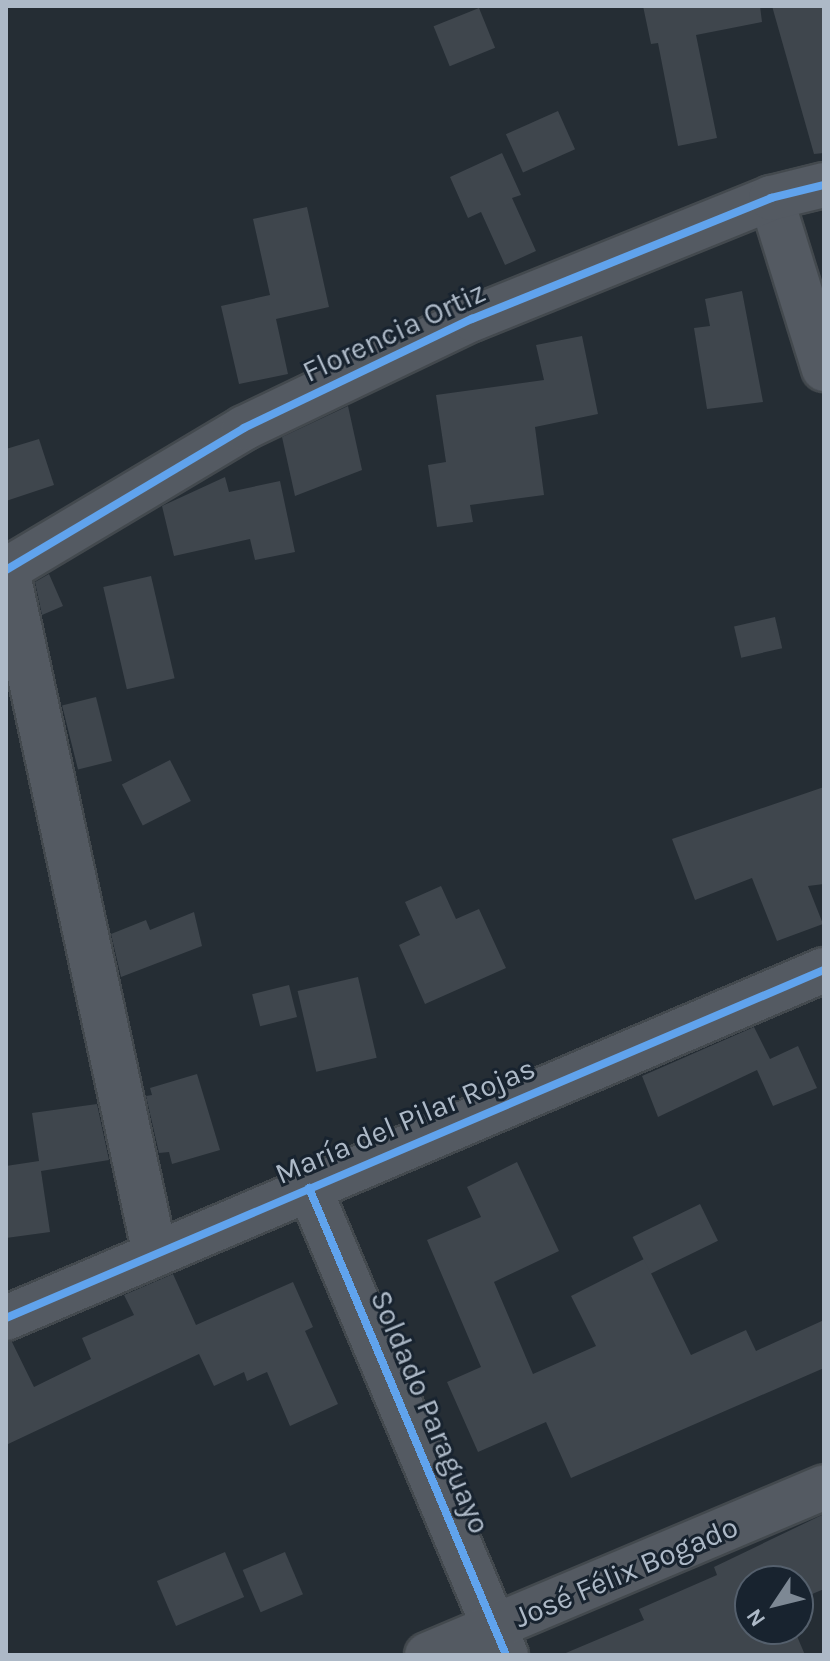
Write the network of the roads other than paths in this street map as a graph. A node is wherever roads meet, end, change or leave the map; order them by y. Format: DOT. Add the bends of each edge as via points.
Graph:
graph roads {
  1 [pos="824,185"];
  2 [pos="771,198"];
  3 [pos="824,369"];
  4 [pos="6,570"];
  5 [pos="824,970"];
  6 [pos="309,1188"];
  7 [pos="155,1254"];
  8 [pos="6,1318"];
  9 [pos="824,1487"];
  10 [pos="500,1641"];
  11 [pos="427,1655"];
  1 -- 2 [label="street, Florencia Ortiz"];
  2 -- 3 [label="street"];
  2 -- 4 [label="street, Florencia Ortiz" via="472,319 244,428"];
  4 -- 7 [label="street"];
  5 -- 6 [label="street, María del Pilar Rojas"];
  6 -- 7 [label="street, María del Pilar Rojas"];
  6 -- 10 [label="street, Soldado Paraguayo"];
  7 -- 8 [label="street, María del Pilar Rojas"];
  9 -- 10 [label="street, José Félix Bogado"];
  10 -- 11 [label="street, José Félix Bogado"];
}
